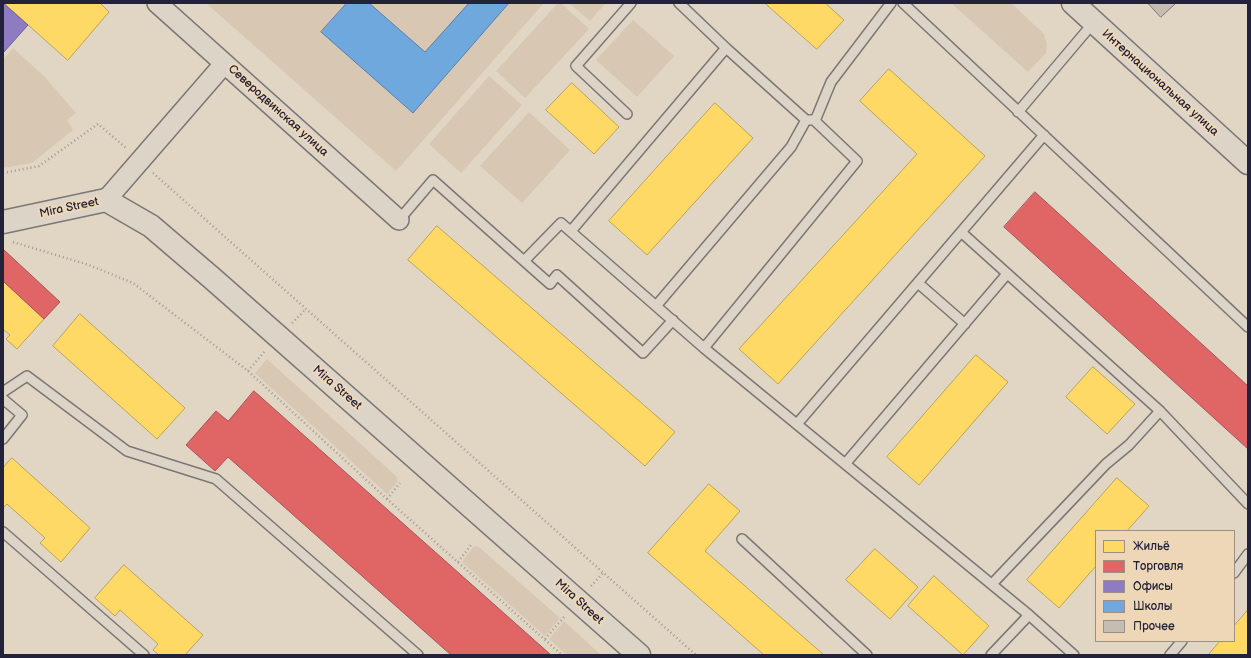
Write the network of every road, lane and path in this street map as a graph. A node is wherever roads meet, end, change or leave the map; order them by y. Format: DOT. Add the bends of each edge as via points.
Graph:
graph roads {
  1 [pos="157,3"];
  2 [pos="631,3"];
  3 [pos="679,3"];
  4 [pos="891,3"];
  5 [pos="903,3"];
  6 [pos="1073,3"];
  7 [pos="1094,22"];
  8 [pos="726,48"];
  9 [pos="224,64"];
  10 [pos="1018,112"];
  11 [pos="627,114"];
  12 [pos="810,120"];
  13 [pos="1044,135"];
  14 [pos="140,161"];
  15 [pos="1248,163"];
  16 [pos="3,173"];
  17 [pos="106,200"];
  18 [pos="399,220"];
  19 [pos="6,231"];
  20 [pos="570,231"];
  21 [pos="961,232"];
  22 [pos="524,261"];
  23 [pos="1007,274"];
  24 [pos="918,283"];
  25 [pos="656,306"];
  26 [pos="673,320"];
  27 [pos="965,324"];
  28 [pos="1248,327"];
  29 [pos="704,348"];
  30 [pos="3,392"];
  31 [pos="3,399"];
  32 [pos="1160,411"];
  33 [pos="797,424"];
  34 [pos="3,439"];
  35 [pos="845,464"];
  36 [pos="400,483"];
  37 [pos="387,499"];
  38 [pos="1248,504"];
  39 [pos="3,532"];
  40 [pos="742,539"];
  41 [pos="471,545"];
  42 [pos="1248,554"];
  43 [pos="458,562"];
  44 [pos="1235,572"];
  45 [pos="992,584"];
  46 [pos="1029,615"];
  47 [pos="1181,642"];
  48 [pos="144,655"];
  49 [pos="418,655"];
  50 [pos="562,655"];
  51 [pos="639,655"];
  52 [pos="696,655"];
  53 [pos="867,655"];
  54 [pos="991,655"];
  55 [pos="1074,655"];
  56 [pos="1170,655"];
  1 -- 9 [label="street, Северодвинская улица"];
  2 -- 11 [label="lane" via="576,66"];
  3 -- 8 [label="lane"];
  4 -- 12 [label="lane" via="831,82"];
  5 -- 10 [label="lane"];
  6 -- 7 [label="main road, Интернациональная улица"];
  7 -- 10 [label="lane"];
  7 -- 15 [label="main road, Интернациональная улица"];
  8 -- 12 [label="lane"];
  8 -- 20 [label="lane"];
  9 -- 14 [label="street"];
  9 -- 18 [label="street, Северодвинская улица"];
  10 -- 13 [label="lane"];
  12 -- 25 [label="lane" via="792,147"];
  12 -- 29 [label="lane" via="857,161"];
  13 -- 21 [label="lane"];
  13 -- 28 [label="lane"];
  14 -- 16 [label="path" via="98,124 39,166"];
  14 -- 17 [label="street"];
  14 -- 52 [label="path"];
  17 -- 19 [label="main road, Mira Street"];
  17 -- 51 [label="main road, Mira Street" via="151,226"];
  18 -- 22 [label="lane" via="433,180"];
  19 -- 37 [label="path" via="132,283 248,371"];
  20 -- 22 [label="lane" via="561,223"];
  20 -- 25 [label="lane"];
  21 -- 23 [label="lane"];
  21 -- 24 [label="lane"];
  22 -- 26 [label="lane" via="550,284 557,275 643,353"];
  23 -- 27 [label="lane"];
  23 -- 32 [label="lane"];
  24 -- 27 [label="lane"];
  24 -- 33 [label="lane"];
  25 -- 26 [label="lane"];
  26 -- 29 [label="lane"];
  27 -- 35 [label="lane"];
  29 -- 33 [label="lane"];
  30 -- 49 [label="lane" via="27,376 126,451 216,479"];
  31 -- 34 [label="lane" via="22,415"];
  32 -- 38 [label="lane"];
  32 -- 45 [label="lane"];
  33 -- 35 [label="lane"];
  35 -- 45 [label="lane"];
  36 -- 37 [label="path"];
  37 -- 43 [label="path"];
  39 -- 48 [label="lane"];
  40 -- 53 [label="lane"];
  41 -- 43 [label="path"];
  42 -- 44 [label="lane"];
  43 -- 50 [label="path"];
  45 -- 46 [label="lane"];
  46 -- 54 [label="lane"];
  46 -- 55 [label="lane"];
  47 -- 56 [label="lane"];
}
